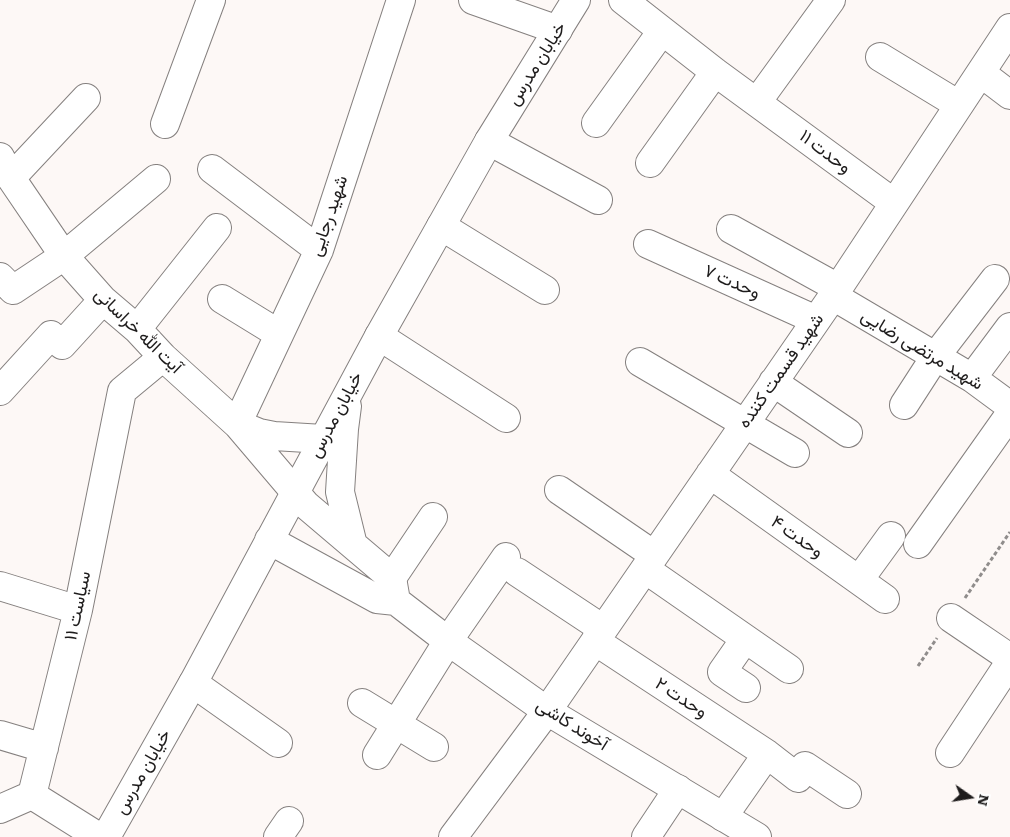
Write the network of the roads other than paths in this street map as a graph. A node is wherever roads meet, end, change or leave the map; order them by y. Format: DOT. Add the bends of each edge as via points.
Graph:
graph roads {
  1 [pos="212,0"];
  2 [pos="401,0"];
  3 [pos="473,0"];
  4 [pos="576,0"];
  5 [pos="623,0"];
  6 [pos="831,0"];
  7 [pos="1010,28"];
  8 [pos="558,30"];
  9 [pos="662,31"];
  10 [pos="880,57"];
  11 [pos="716,72"];
  12 [pos="981,72"];
  13 [pos="1010,95"];
  14 [pos="86,98"];
  15 [pos="757,102"];
  16 [pos="959,105"];
  17 [pos="596,123"];
  18 [pos="165,124"];
  19 [pos="489,141"];
  20 [pos="650,163"];
  21 [pos="5,167"];
  22 [pos="212,169"];
  23 [pos="156,179"];
  24 [pos="598,200"];
  25 [pos="894,203"];
  26 [pos="440,226"];
  27 [pos="217,228"];
  28 [pos="731,229"];
  29 [pos="648,244"];
  30 [pos="319,250"];
  31 [pos="64,256"];
  32 [pos="0,277"];
  33 [pos="995,279"];
  34 [pos="545,290"];
  35 [pos="836,292"];
  36 [pos="222,299"];
  37 [pos="103,300"];
  38 [pos="816,320"];
  39 [pos="1010,327"];
  40 [pos="137,329"];
  41 [pos="279,334"];
  42 [pos="379,336"];
  43 [pos="164,357"];
  44 [pos="934,357"];
  45 [pos="640,362"];
  46 [pos="972,378"];
  47 [pos="773,382"];
  48 [pos="0,391"];
  49 [pos="349,391"];
  50 [pos="904,405"];
  51 [pos="1010,406"];
  52 [pos="1010,414"];
  53 [pos="506,418"];
  54 [pos="237,424"];
  55 [pos="744,424"];
  56 [pos="848,433"];
  57 [pos="323,439"];
  58 [pos="795,453"];
  59 [pos="710,474"];
  60 [pos="559,490"];
  61 [pos="295,492"];
  62 [pos="432,517"];
  63 [pos="891,536"];
  64 [pos="268,540"];
  65 [pos="918,544"];
  66 [pos="353,545"];
  67 [pos="649,562"];
  68 [pos="859,580"];
  69 [pos="0,586"];
  70 [pos="394,589"];
  71 [pos="885,599"];
  72 [pos="78,610"];
  73 [pos="951,618"];
  74 [pos="599,635"];
  75 [pos="745,639"];
  76 [pos="448,640"];
  77 [pos="1010,658"];
  78 [pos="1010,662"];
  79 [pos="789,669"];
  80 [pos="193,684"];
  81 [pos="746,688"];
  82 [pos="362,704"];
  83 [pos="547,711"];
  84 [pos="395,723"];
  85 [pos="0,735"];
  86 [pos="278,743"];
  87 [pos="434,747"];
  88 [pos="44,748"];
  89 [pos="950,753"];
  90 [pos="767,754"];
  91 [pos="377,755"];
  92 [pos="678,790"];
  93 [pos="847,794"];
  94 [pos="32,795"];
  95 [pos="0,809"];
  96 [pos="723,817"];
  97 [pos="99,837"];
  98 [pos="106,837"];
  99 [pos="453,837"];
  100 [pos="646,837"];
  101 [pos="757,837"];
  1 -- 18 [label="street"];
  2 -- 30 [label="street, شهید رجایی"];
  3 -- 8 [label="street"];
  4 -- 8 [label="street, خیابان مدرس"];
  5 -- 9 [label="street, وحدت ۱۱"];
  6 -- 15 [label="street"];
  7 -- 12 [label="street, شهید قسمت کننده"];
  8 -- 19 [label="street, خیابان مدرس"];
  9 -- 11 [label="street, وحدت ۱۱"];
  9 -- 17 [label="street"];
  10 -- 16 [label="street"];
  11 -- 15 [label="street, وحدت ۱۱"];
  11 -- 20 [label="street"];
  12 -- 13 [label="street"];
  12 -- 16 [label="street, شهید قسمت کننده"];
  14 -- 21 [label="street"];
  15 -- 25 [label="street, وحدت ۱۱"];
  16 -- 25 [label="street, شهید قسمت کننده"];
  19 -- 24 [label="street"];
  19 -- 26 [label="street, خیابان مدرس"];
  21 -- 31 [label="street, آیت الله خراسانی"];
  22 -- 30 [label="street"];
  23 -- 31 [label="street"];
  25 -- 35 [label="street, شهید قسمت کننده"];
  26 -- 34 [label="street"];
  26 -- 42 [label="street, خیابان مدرس"];
  27 -- 40 [label="street"];
  28 -- 35 [label="street, شهید مرتضی رضایی"];
  29 -- 38 [label="street, وحدت ۷"];
  30 -- 41 [label="street, شهید رجایی"];
  31 -- 32 [label="street" via="13,290"];
  31 -- 37 [label="street, آیت الله خراسانی"];
  33 -- 44 [label="street"];
  35 -- 38 [label="street, شهید قسمت کننده"];
  35 -- 44 [label="street, شهید مرتضی رضایی"];
  36 -- 41 [label="street"];
  37 -- 40 [label="street, آیت الله خراسانی"];
  37 -- 48 [label="street" via="62,345 51,335"];
  38 -- 47 [label="street, شهید قسمت کننده"];
  39 -- 46 [label="street"];
  40 -- 43 [label="street, آیت الله خراسانی"];
  41 -- 54 [label="street, شهید رجایی"];
  42 -- 49 [label="street, خیابان مدرس"];
  42 -- 53 [label="street"];
  43 -- 54 [label="street, آیت الله خراسانی"];
  43 -- 72 [label="street, سیاست ۱۱" via="122,391"];
  44 -- 46 [label="street, شهید مرتضی رضایی"];
  44 -- 50 [label="street"];
  45 -- 55 [label="street"];
  46 -- 51 [label="street, شهید مرتضی رضایی"];
  47 -- 55 [label="street, شهید قسمت کننده"];
  47 -- 56 [label="street"];
  49 -- 57 [label="street, خیابان مدرس"];
  49 -- 66 [label="street" via="340,492"];
  52 -- 65 [label="street"];
  54 -- 57 [label="street, آیت الله خراسانی" via="274,436"];
  54 -- 61 [label="street, آخوند کاشی"];
  55 -- 58 [label="street"];
  55 -- 59 [label="street, شهید قسمت کننده"];
  57 -- 61 [label="street, خیابان مدرس"];
  59 -- 67 [label="street, شهید قسمت کننده"];
  59 -- 68 [label="street, وحدت ۴"];
  60 -- 67 [label="street"];
  61 -- 64 [label="street, خیابان مدرس"];
  61 -- 66 [label="street, آخوند کاشی"];
  62 -- 70 [label="street"];
  63 -- 68 [label="street"];
  64 -- 70 [label="street, آخوند کاشی" via="377,599"];
  64 -- 80 [label="street, خیابان مدرس"];
  66 -- 70 [label="street, آخوند کاشی"];
  67 -- 74 [label="street, شهید قسمت کننده"];
  67 -- 75 [label="street"];
  68 -- 71 [label="street, وحدت ۴"];
  69 -- 72 [label="street"];
  70 -- 76 [label="street, آخوند کاشی"];
  72 -- 88 [label="street, سیاست ۱۱"];
  73 -- 77 [label="street"];
  74 -- 76 [label="street, وحدت ۲" via="512,565"];
  74 -- 83 [label="street, شهید قسمت کننده"];
  74 -- 90 [label="street, وحدت ۲"];
  75 -- 79 [label="street"];
  75 -- 81 [label="street" via="722,672"];
  76 -- 83 [label="street, آخوند کاشی"];
  76 -- 84 [label="street"];
  78 -- 89 [label="street"];
  80 -- 86 [label="street"];
  80 -- 98 [label="street, خیابان مدرس"];
  82 -- 84 [label="street"];
  83 -- 92 [label="street, آخوند کاشی"];
  83 -- 99 [label="street, شهید قسمت کننده"];
  84 -- 87 [label="street"];
  84 -- 91 [label="street"];
  85 -- 88 [label="street"];
  88 -- 94 [label="street, سیاست ۱۱"];
  90 -- 93 [label="street, وحدت ۲" via="798,778 805,766"];
  90 -- 96 [label="street"];
  92 -- 96 [label="street, آخوند کاشی"];
  92 -- 100 [label="street"];
  94 -- 95 [label="street"];
  94 -- 97 [label="street"];
  96 -- 101 [label="street, آخوند کاشی"];
}
